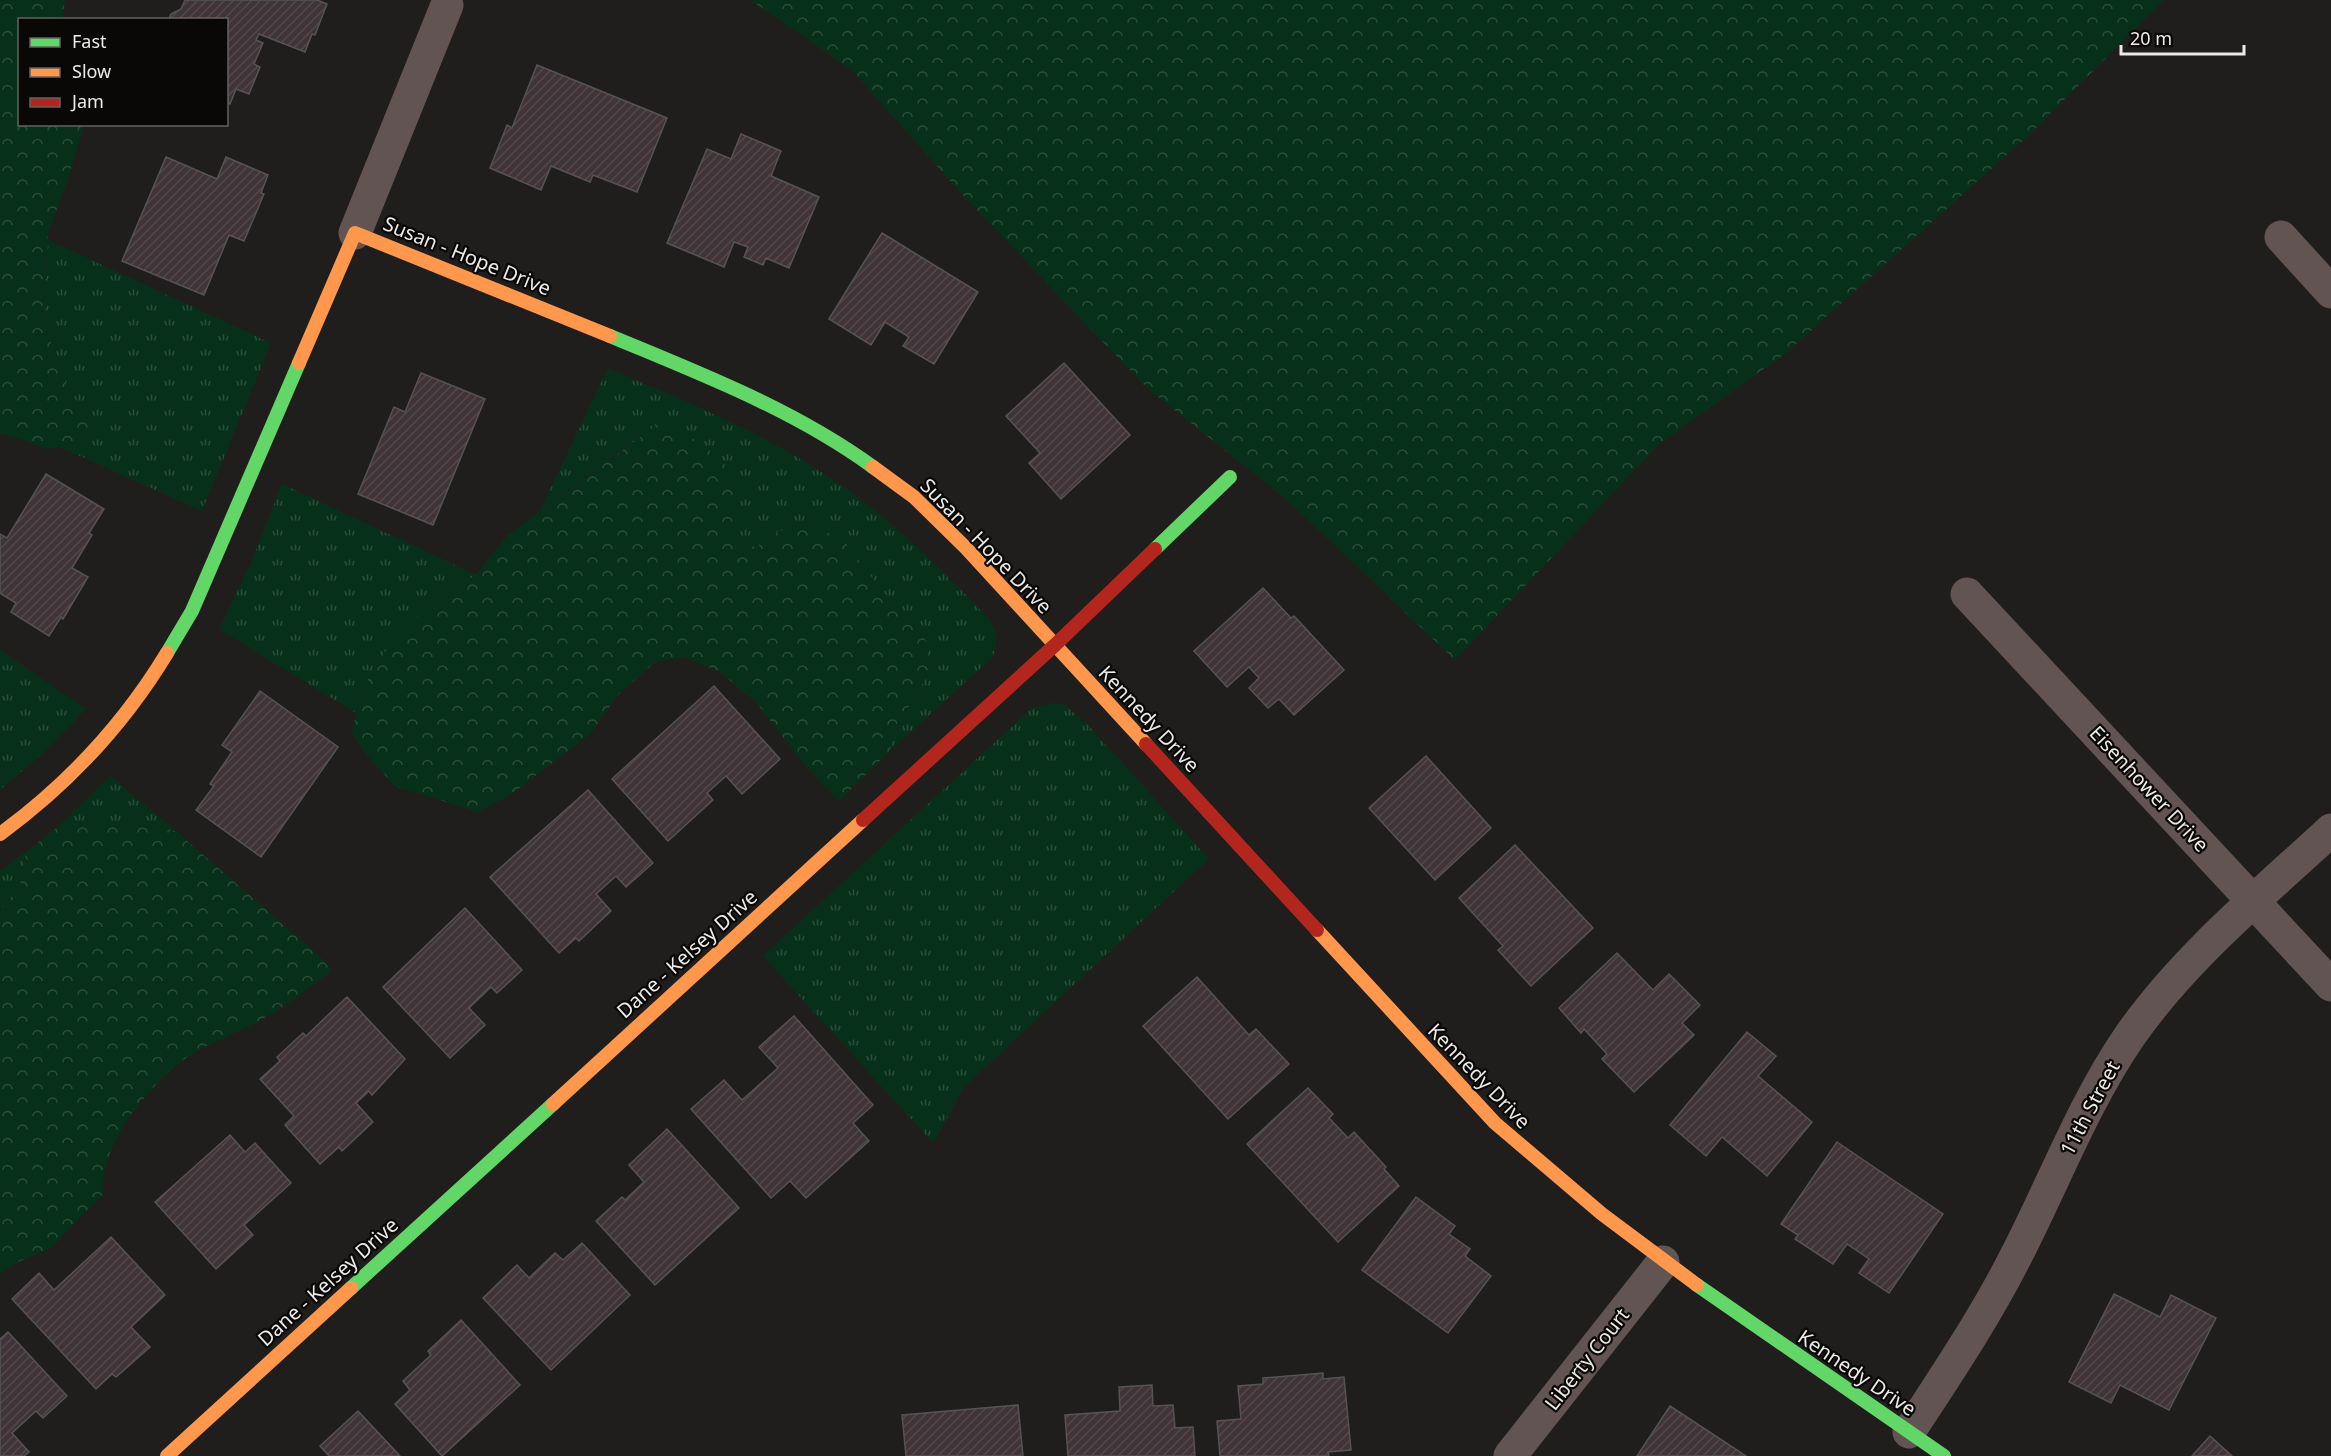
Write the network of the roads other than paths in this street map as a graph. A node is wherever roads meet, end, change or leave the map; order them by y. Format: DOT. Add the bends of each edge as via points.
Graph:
graph roads {
  1 [pos="447,5"];
  2 [pos="355,233"];
  3 [pos="2281,237"];
  4 [pos="2331,291"];
  5 [pos="1230,477"];
  6 [pos="1967,594"];
  7 [pos="1055,645"];
  8 [pos="2331,830"];
  9 [pos="0,834"];
  10 [pos="2253,901"];
  11 [pos="2331,985"];
  12 [pos="1663,1262"];
  13 [pos="1909,1432"];
  14 [pos="167,1456"];
  15 [pos="1510,1456"];
  16 [pos="1944,1456"];
  1 -- 2 [label="street"];
  2 -- 7 [label="street, Susan - Hope Drive" via="702,374 762,400 816,430 914,497"];
  2 -- 9 [label="street, Susan - Hope Drive" via="192,611 147,686 119,722 31,811"];
  3 -- 4 [label="street"];
  5 -- 7 [label="street, Dane - Kelsey Drive"];
  6 -- 10 [label="street, Eisenhower Drive"];
  7 -- 12 [label="street, Kennedy Drive" via="1495,1123"];
  7 -- 14 [label="street, Dane - Kelsey Drive"];
  8 -- 10 [label="street, 11th Street"];
  10 -- 11 [label="street, Eisenhower Drive"];
  10 -- 13 [label="street, 11th Street" via="2180,974 2129,1036 2091,1100 1996,1293"];
  12 -- 13 [label="street, Kennedy Drive"];
  12 -- 15 [label="street, Liberty Court"];
  13 -- 16 [label="street, Kennedy Drive"];
}
